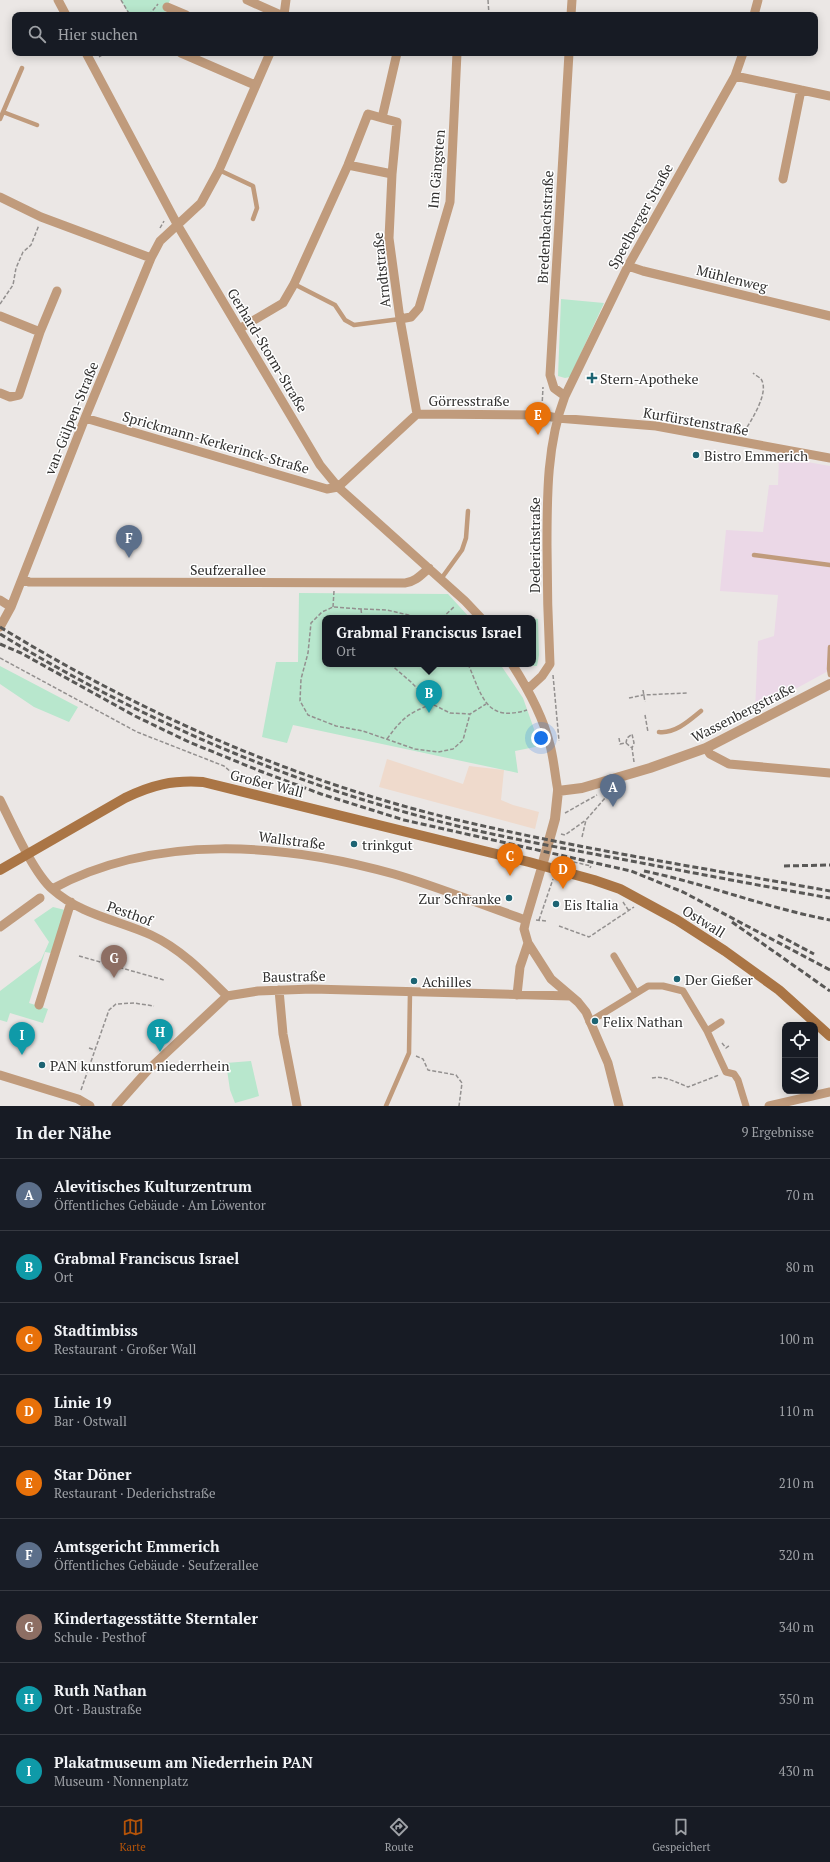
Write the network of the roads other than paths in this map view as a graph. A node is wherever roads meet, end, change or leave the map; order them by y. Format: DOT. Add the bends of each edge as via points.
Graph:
graph roads {
  1 [pos="58,0"];
  2 [pos="248,0"];
  3 [pos="286,0"];
  4 [pos="572,0"];
  5 [pos="758,0"];
  6 [pos="163,5"];
  7 [pos="64,12"];
  8 [pos="179,12"];
  9 [pos="275,12"];
  10 [pos="283,12"];
  11 [pos="571,12"];
  12 [pos="755,12"];
  13 [pos="88,56"];
  14 [pos="187,56"];
  15 [pos="269,56"];
  16 [pos="396,56"];
  17 [pos="457,56"];
  18 [pos="569,56"];
  19 [pos="742,56"];
  20 [pos="22,68"];
  21 [pos="734,76"];
  22 [pos="255,85"];
  23 [pos="801,90"];
  24 [pos="830,96"];
  25 [pos="3,112"];
  26 [pos="382,118"];
  27 [pos="0,119"];
  28 [pos="37,125"];
  29 [pos="348,165"];
  30 [pos="219,170"];
  31 [pos="392,174"];
  32 [pos="783,179"];
  33 [pos="0,197"];
  34 [pos="253,219"];
  35 [pos="178,226"];
  36 [pos="152,258"];
  37 [pos="628,266"];
  38 [pos="294,284"];
  39 [pos="57,291"];
  40 [pos="0,316"];
  41 [pos="830,316"];
  42 [pos="400,319"];
  43 [pos="239,329"];
  44 [pos="40,332"];
  45 [pos="0,393"];
  46 [pos="565,396"];
  47 [pos="416,414"];
  48 [pos="86,418"];
  49 [pos="557,418"];
  50 [pos="830,458"];
  51 [pos="338,487"];
  52 [pos="468,511"];
  53 [pos="754,554"];
  54 [pos="830,565"];
  55 [pos="429,568"];
  56 [pos="441,579"];
  57 [pos="22,580"];
  58 [pos="0,600"];
  59 [pos="11,607"];
  60 [pos="478,615"];
  61 [pos="0,627"];
  62 [pos="830,647"];
  63 [pos="514,667"];
  64 [pos="830,675"];
  65 [pos="830,684"];
  66 [pos="528,689"];
  67 [pos="701,711"];
  68 [pos="660,732"];
  69 [pos="706,748"];
  70 [pos="830,773"];
  71 [pos="562,791"];
  72 [pos="0,800"];
  73 [pos="28,854"];
  74 [pos="542,866"];
  75 [pos="0,870"];
  76 [pos="52,889"];
  77 [pos="40,898"];
  78 [pos="71,902"];
  79 [pos="526,920"];
  80 [pos="0,927"];
  81 [pos="528,943"];
  82 [pos="614,956"];
  83 [pos="280,990"];
  84 [pos="410,992"];
  85 [pos="636,993"];
  86 [pos="517,995"];
  87 [pos="227,996"];
  88 [pos="570,996"];
  89 [pos="39,1005"];
  90 [pos="589,1022"];
  91 [pos="721,1022"];
  92 [pos="707,1031"];
  93 [pos="830,1036"];
  94 [pos="0,1075"];
  95 [pos="830,1092"];
  96 [pos="90,1106"];
  97 [pos="116,1106"];
  98 [pos="297,1106"];
  99 [pos="386,1106"];
  100 [pos="619,1106"];
  101 [pos="746,1106"];
  102 [pos="769,1106"];
  1 -- 7 [label="street"];
  2 -- 9 [label="street"];
  3 -- 10 [label="street"];
  4 -- 11 [label="street"];
  5 -- 12 [label="street"];
  6 -- 8 [label="street"];
  13 -- 35 [label="street, Gerhard-Storm-Straße"];
  14 -- 22 [label="street"];
  15 -- 22 [label="street, van-Gülpen-Straße"];
  16 -- 26 [label="street"];
  17 -- 42 [label="street, Im Gängsten" via="450,202 419,308 411,317"];
  18 -- 46 [label="street, Bredenbachstraße" via="550,375 554,388"];
  19 -- 21 [label="street, Speelberger Straße"];
  20 -- 25 [label="lane"];
  21 -- 23 [label="street"];
  21 -- 37 [label="street, Speelberger Straße"];
  22 -- 30 [label="street, van-Gülpen-Straße"];
  23 -- 24 [label="street"];
  23 -- 32 [label="street"];
  25 -- 27 [label="lane"];
  25 -- 28 [label="lane"];
  26 -- 29 [label="street" via="368,114"];
  26 -- 31 [label="street, Arndtstraße" via="397,122"];
  29 -- 31 [label="street"];
  29 -- 38 [label="street"];
  30 -- 34 [label="lane" via="253,186 257,208"];
  30 -- 35 [label="street, van-Gülpen-Straße" via="202,203"];
  31 -- 42 [label="street, Arndtstraße" via="389,238"];
  33 -- 36 [label="street" via="41,217"];
  35 -- 36 [label="street, van-Gülpen-Straße" via="160,241"];
  35 -- 43 [label="street, Gerhard-Storm-Straße"];
  36 -- 48 [label="street, van-Gülpen-Straße"];
  37 -- 41 [label="street, Mühlenweg"];
  37 -- 46 [label="street, Speelberger Straße"];
  38 -- 42 [label="lane" via="335,305 345,320 354,325"];
  38 -- 43 [label="street" via="282,303"];
  39 -- 44 [label="street"];
  40 -- 44 [label="street"];
  42 -- 47 [label="street, Arndtstraße"];
  43 -- 51 [label="street, Gerhard-Storm-Straße" via="320,465"];
  44 -- 45 [label="street" via="19,395 10,397"];
  46 -- 49 [label="street, Dederichstraße"];
  47 -- 49 [label="street, Görresstraße" via="542,415"];
  47 -- 51 [label="street, Görresstraße"];
  48 -- 51 [label="street, Sprickmann-Kerkerinck-Straße" via="327,489"];
  48 -- 57 [label="street, van-Gülpen-Straße"];
  49 -- 50 [label="street, Kurfürstenstraße" via="656,426"];
  49 -- 66 [label="street, Dederichstraße" via="553,435 547,525 550,664"];
  51 -- 55 [label="street, Gerhard-Storm-Straße"];
  52 -- 56 [label="lane" via="466,538 462,550"];
  53 -- 54 [label="lane"];
  55 -- 56 [label="street, Gerhard-Storm-Straße"];
  55 -- 57 [label="street, Seufzerallee" via="411,582 96,583"];
  56 -- 60 [label="street, Gerhard-Storm-Straße"];
  57 -- 59 [label="street, van-Gülpen-Straße"];
  58 -- 59 [label="street"];
  59 -- 61 [label="street, van-Gülpen-Straße"];
  62 -- 64 [label="lane"];
  63 -- 66 [label="street"];
  65 -- 69 [label="street, Wassenbergstraße"];
  66 -- 71 [label="street" via="550,744"];
  67 -- 68 [label="lane" via="685,724 669,732"];
  69 -- 70 [label="street" via="710,754 729,764"];
  69 -- 71 [label="street, Wassenbergstraße" via="582,788"];
  71 -- 74 [label="street"];
  72 -- 73 [label="street"];
  73 -- 74 [label="main road, Großer Wall" via="145,788 186,781 238,790"];
  73 -- 75 [label="main road, Großer Wall"];
  73 -- 76 [label="street, Pesthof"];
  74 -- 79 [label="street"];
  74 -- 93 [label="main road, Ostwall" via="594,880 644,901 701,935 779,990"];
  76 -- 78 [label="street, Pesthof"];
  76 -- 79 [label="street, Wallstraße" via="75,876 130,859 201,850 257,850 327,858 395,874"];
  77 -- 80 [label="street"];
  78 -- 87 [label="street, Pesthof" via="105,919 151,935 176,949"];
  78 -- 89 [label="street"];
  79 -- 81 [label="street" via="524,929"];
  81 -- 86 [label="street" via="520,967"];
  81 -- 88 [label="street" via="551,979"];
  82 -- 85 [label="street"];
  83 -- 84 [label="street, Baustraße"];
  83 -- 87 [label="street, Baustraße" via="243,992"];
  83 -- 98 [label="street" via="283,1034"];
  84 -- 86 [label="street, Baustraße"];
  84 -- 99 [label="lane" via="409,1053"];
  85 -- 90 [label="street"];
  85 -- 92 [label="street" via="648,986 663,986 683,991"];
  86 -- 88 [label="street, Baustraße"];
  87 -- 97 [label="street" via="148,1070"];
  88 -- 90 [label="street" via="586,1012"];
  90 -- 100 [label="street" via="608,1062"];
  91 -- 92 [label="street"];
  92 -- 101 [label="street" via="726,1072 734,1074 738,1080"];
  94 -- 96 [label="street" via="78,1099"];
  95 -- 102 [label="street"];
}
